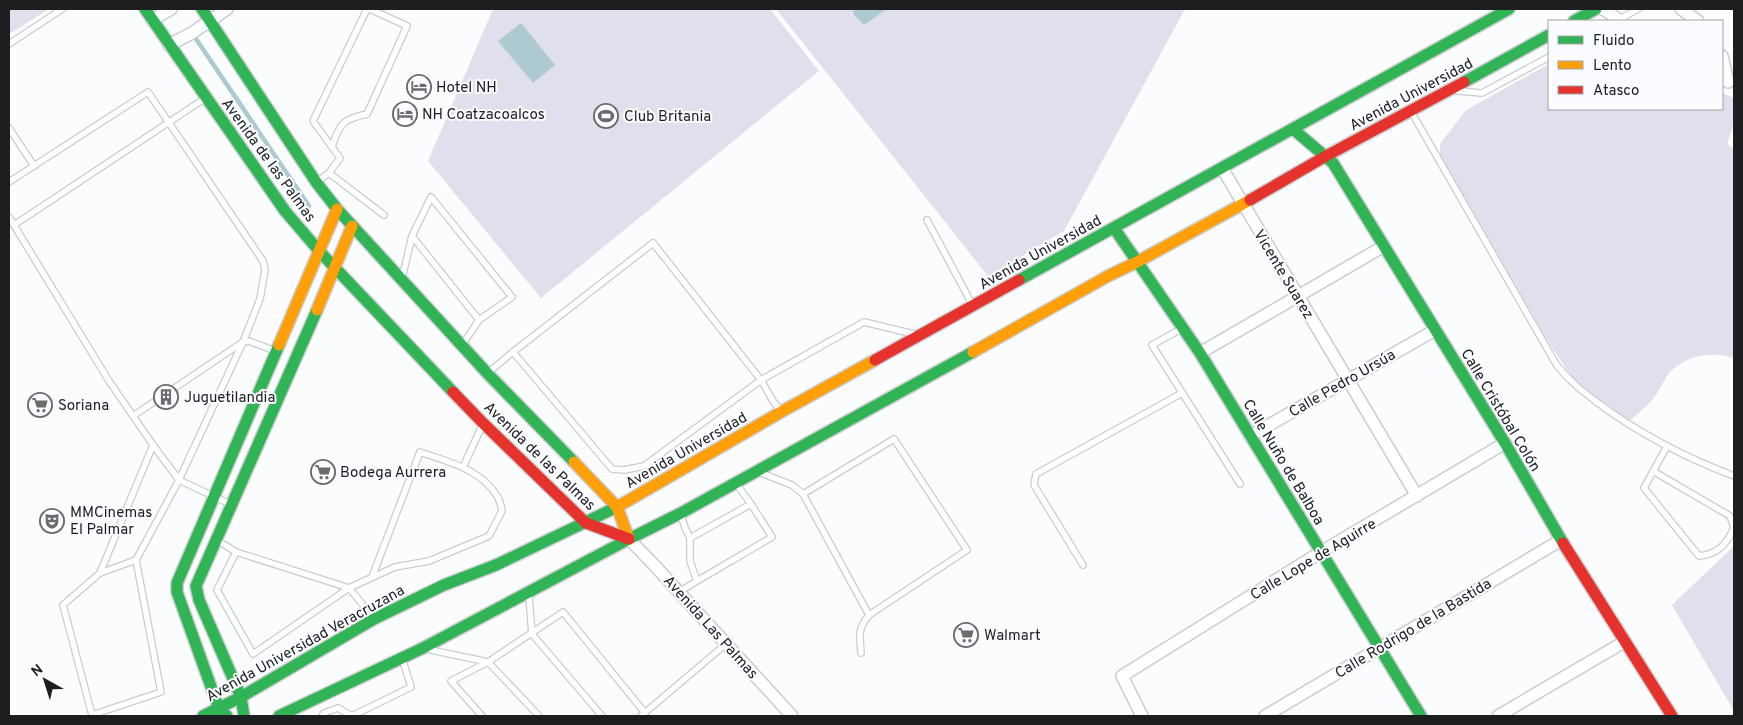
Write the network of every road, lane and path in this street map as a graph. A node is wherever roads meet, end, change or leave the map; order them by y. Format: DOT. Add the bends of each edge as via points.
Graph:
graph roads {
  1 [pos="62,9"];
  2 [pos="145,9"];
  3 [pos="171,9"];
  4 [pos="202,9"];
  5 [pos="227,9"];
  6 [pos="369,9"];
  7 [pos="1509,9"];
  8 [pos="1596,9"];
  9 [pos="1603,9"];
  10 [pos="1638,9"];
  11 [pos="1681,9"];
  12 [pos="152,20"];
  13 [pos="1576,20"];
  14 [pos="1618,20"];
  15 [pos="1621,20"];
  16 [pos="1697,20"];
  17 [pos="210,21"];
  18 [pos="1548,36"];
  19 [pos="9,44"];
  20 [pos="169,45"];
  21 [pos="1548,58"];
  22 [pos="1723,60"];
  23 [pos="1728,83"];
  24 [pos="1451,90"];
  25 [pos="206,98"];
  26 [pos="1411,112"];
  27 [pos="169,123"];
  28 [pos="9,128"];
  29 [pos="1293,129"];
  30 [pos="332,147"];
  31 [pos="1326,156"];
  32 [pos="34,166"];
  33 [pos="1222,168"];
  34 [pos="329,173"];
  35 [pos="9,182"];
  36 [pos="316,182"];
  37 [pos="1243,204"];
  38 [pos="337,210"];
  39 [pos="384,215"];
  40 [pos="9,217"];
  41 [pos="927,220"];
  42 [pos="14,225"];
  43 [pos="352,226"];
  44 [pos="1114,228"];
  45 [pos="412,236"];
  46 [pos="1384,246"];
  47 [pos="320,252"];
  48 [pos="1137,262"];
  49 [pos="336,268"];
  50 [pos="401,281"];
  51 [pos="1297,297"];
  52 [pos="974,306"];
  53 [pos="479,320"];
  54 [pos="1182,328"];
  55 [pos="1434,330"];
  56 [pos="920,336"];
  57 [pos="243,342"];
  58 [pos="462,345"];
  59 [pos="275,351"];
  60 [pos="513,352"];
  61 [pos="1200,353"];
  62 [pos="488,374"];
  63 [pos="761,380"];
  64 [pos="1348,380"];
  65 [pos="258,393"];
  66 [pos="1182,393"];
  67 [pos="277,400"];
  68 [pos="781,412"];
  69 [pos="133,416"];
  70 [pos="484,423"];
  71 [pos="1250,436"];
  72 [pos="1505,443"];
  73 [pos="153,445"];
  74 [pos="1667,446"];
  75 [pos="463,467"];
  76 [pos="1653,471"];
  77 [pos="756,472"];
  78 [pos="1734,476"];
  79 [pos="179,480"];
  80 [pos="735,483"];
  81 [pos="1240,484"];
  82 [pos="803,494"];
  83 [pos="214,496"];
  84 [pos="1417,496"];
  85 [pos="232,504"];
  86 [pos="751,504"];
  87 [pos="617,507"];
  88 [pos="681,513"];
  89 [pos="586,523"];
  90 [pos="199,531"];
  91 [pos="690,538"];
  92 [pos="216,539"];
  93 [pos="629,540"];
  94 [pos="1561,540"];
  95 [pos="236,552"];
  96 [pos="1321,552"];
  97 [pos="136,560"];
  98 [pos="1083,565"];
  99 [pos="100,573"];
  100 [pos="372,577"];
  101 [pos="697,581"];
  102 [pos="348,588"];
  103 [pos="679,592"];
  104 [pos="528,593"];
  105 [pos="869,614"];
  106 [pos="374,618"];
  107 [pos="532,634"];
  108 [pos="1624,642"];
  109 [pos="726,644"];
  110 [pos="423,648"];
  111 [pos="1379,648"];
  112 [pos="860,653"];
  113 [pos="402,658"];
  114 [pos="488,662"];
  115 [pos="241,697"];
  116 [pos="223,713"];
  117 [pos="643,715"];
  118 [pos="90,716"];
  119 [pos="203,716"];
  120 [pos="244,716"];
  121 [pos="279,716"];
  122 [pos="322,716"];
  123 [pos="482,716"];
  124 [pos="539,716"];
  125 [pos="602,716"];
  126 [pos="792,716"];
  127 [pos="1142,716"];
  128 [pos="1265,716"];
  129 [pos="1421,716"];
  130 [pos="1498,716"];
  131 [pos="1672,716"];
  1 -- 19 [label="lane"];
  2 -- 12 [label="main road, Avenida de las Palmas"];
  3 -- 12 [label="street"];
  4 -- 17 [label="main road, Avenida de las Palmas"];
  5 -- 17 [label="street"];
  6 -- 30 [label="lane" via="313,121"];
  6 -- 30 [label="lane" via="407,26 367,114 345,120"];
  7 -- 29 [label="main road, Avenida Universidad"];
  8 -- 13 [label="main road"];
  9 -- 14 [label="street"];
  10 -- 15 [label="lane"];
  11 -- 16 [label="street"];
  12 -- 20 [label="main road, Avenida de las Palmas"];
  17 -- 20 [label="street"];
  17 -- 36 [label="main road, Avenida de las Palmas"];
  18 -- 24 [label="main road, Avenida Universidad"];
  20 -- 25 [label="main road, Avenida de las Palmas"];
  21 -- 24 [label="lane" via="1482,93"];
  22 -- 23 [label="street"];
  24 -- 26 [label="main road, Avenida Universidad"];
  25 -- 27 [label="lane"];
  25 -- 47 [label="main road, Avenida de las Palmas" via="285,211"];
  26 -- 31 [label="main road, Avenida Universidad"];
  26 -- 74 [label="lane" via="1565,376 1628,425"];
  27 -- 32 [label="lane" via="148,92"];
  27 -- 42 [label="lane"];
  27 -- 57 [label="lane" via="264,261 260,299"];
  28 -- 32 [label="lane"];
  29 -- 31 [label="main road, Calle Cristóbal Colón"];
  29 -- 33 [label="main road, Avenida Universidad"];
  30 -- 34 [label="lane" via="340,158"];
  31 -- 37 [label="main road, Avenida Universidad"];
  31 -- 46 [label="main road, Calle Cristóbal Colón"];
  32 -- 35 [label="lane"];
  33 -- 37 [label="street, Vicente Suarez"];
  33 -- 44 [label="main road, Avenida Universidad"];
  34 -- 36 [label="lane"];
  34 -- 39 [label="lane"];
  36 -- 38 [label="main road, Avenida de las Palmas"];
  37 -- 48 [label="main road, Avenida Universidad"];
  37 -- 51 [label="street, Vicente Suarez"];
  38 -- 43 [label="main road, Avenida de las Palmas"];
  38 -- 47 [label="main road"];
  40 -- 42 [label="lane"];
  41 -- 52 [label="lane"];
  42 -- 69 [label="lane"];
  43 -- 49 [label="main road"];
  43 -- 50 [label="main road, Avenida de las Palmas"];
  44 -- 48 [label="main road, Calle Nuño de Balboa"];
  44 -- 52 [label="main road, Avenida Universidad"];
  45 -- 50 [label="lane"];
  45 -- 53 [label="lane"];
  45 -- 53 [label="lane" via="431,197 512,297"];
  46 -- 51 [label="street"];
  46 -- 55 [label="main road, Calle Cristóbal Colón"];
  47 -- 49 [label="main road, Avenida de las Palmas"];
  47 -- 59 [label="main road"];
  48 -- 54 [label="main road, Calle Nuño de Balboa"];
  48 -- 77 [label="main road, Avenida Universidad"];
  49 -- 67 [label="main road"];
  49 -- 70 [label="main road, Avenida de las Palmas"];
  50 -- 58 [label="main road, Avenida de las Palmas"];
  51 -- 61 [label="street"];
  51 -- 64 [label="street, Vicente Suarez"];
  52 -- 56 [label="main road, Avenida Universidad"];
  53 -- 58 [label="lane"];
  54 -- 61 [label="main road, Calle Nuño de Balboa"];
  54 -- 66 [label="lane" via="1152,345"];
  55 -- 64 [label="street, Calle Pedro Ursúa"];
  55 -- 72 [label="main road, Calle Cristóbal Colón"];
  56 -- 63 [label="lane" via="864,322"];
  56 -- 68 [label="main road, Avenida Universidad"];
  57 -- 59 [label="lane" via="249,341"];
  57 -- 69 [label="lane"];
  57 -- 79 [label="lane"];
  58 -- 62 [label="main road, Avenida de las Palmas"];
  59 -- 65 [label="main road"];
  60 -- 62 [label="lane"];
  60 -- 63 [label="lane" via="612,468 624,470 644,466"];
  60 -- 63 [label="lane" via="653,243"];
  61 -- 71 [label="main road, Calle Nuño de Balboa"];
  62 -- 87 [label="main road, Avenida de las Palmas"];
  63 -- 68 [label="lane"];
  64 -- 71 [label="street, Calle Pedro Ursúa"];
  64 -- 84 [label="street, Vicente Suarez"];
  65 -- 67 [label="main road"];
  65 -- 83 [label="main road"];
  66 -- 81 [label="lane"];
  66 -- 98 [label="lane" via="1036,474 1034,485"];
  67 -- 85 [label="main road"];
  68 -- 87 [label="main road, Avenida Universidad"];
  69 -- 73 [label="lane"];
  70 -- 75 [label="lane"];
  70 -- 89 [label="main road, Avenida de las Palmas"];
  71 -- 96 [label="main road, Calle Nuño de Balboa"];
  72 -- 84 [label="street, Calle Lope de Aguirre"];
  72 -- 94 [label="main road, Calle Cristóbal Colón"];
  73 -- 79 [label="lane"];
  73 -- 99 [label="lane"];
  74 -- 76 [label="lane"];
  74 -- 78 [label="lane" via="1692,460"];
  75 -- 100 [label="lane" via="420,452"];
  75 -- 100 [label="lane" via="483,480 498,496 502,511 489,536 429,561 395,567"];
  76 -- 76 [label="lane" via="1644,488 1699,556 1711,555 1720,549 1734,528 1730,516"];
  77 -- 80 [label="main road, Avenida Universidad"];
  77 -- 82 [label="lane" via="792,485"];
  79 -- 83 [label="lane"];
  79 -- 97 [label="lane"];
  80 -- 86 [label="lane"];
  80 -- 88 [label="main road, Avenida Universidad"];
  82 -- 105 [label="lane"];
  82 -- 105 [label="lane" via="894,439 967,550"];
  83 -- 85 [label="lane"];
  83 -- 90 [label="main road"];
  84 -- 96 [label="street, Calle Lope de Aguirre"];
  85 -- 92 [label="main road"];
  86 -- 91 [label="lane"];
  86 -- 101 [label="lane" via="772,537"];
  87 -- 89 [label="main road, Avenida Universidad"];
  87 -- 93 [label="main road, Avenida de las Palmas"];
  88 -- 91 [label="lane"];
  88 -- 93 [label="main road, Avenida Universidad"];
  89 -- 93 [label="main road, Avenida de las Palmas"];
  89 -- 106 [label="main road, Avenida Universidad Veracruzana"];
  90 -- 92 [label="main road"];
  90 -- 116 [label="main road" via="176,588 194,645"];
  91 -- 101 [label="lane" via="690,560"];
  92 -- 95 [label="lane"];
  92 -- 115 [label="main road" via="196,592"];
  93 -- 103 [label="street, Avenida Las Palmas"];
  93 -- 104 [label="main road"];
  94 -- 108 [label="main road, Calle Cristóbal Colón"];
  94 -- 111 [label="street, Calle Rodrigo de la Bastida"];
  95 -- 102 [label="lane"];
  95 -- 102 [label="lane" via="218,590 253,654"];
  96 -- 111 [label="main road, Calle Nuño de Balboa"];
  96 -- 127 [label="street, Calle Lope de Aguirre" via="1122,676"];
  97 -- 99 [label="lane"];
  97 -- 118 [label="lane" via="161,692"];
  99 -- 118 [label="lane" via="63,605"];
  100 -- 102 [label="lane"];
  101 -- 103 [label="lane"];
  102 -- 106 [label="lane"];
  103 -- 109 [label="street, Avenida Las Palmas"];
  104 -- 107 [label="lane"];
  104 -- 110 [label="main road"];
  105 -- 112 [label="lane" via="860,625"];
  106 -- 115 [label="main road, Avenida Universidad Veracruzana"];
  107 -- 114 [label="lane"];
  107 -- 117 [label="lane" via="563,612"];
  107 -- 125 [label="lane"];
  108 -- 130 [label="street"];
  108 -- 131 [label="main road, Calle Cristóbal Colón"];
  109 -- 117 [label="lane"];
  109 -- 126 [label="street, Avenida Las Palmas"];
  110 -- 113 [label="main road"];
  110 -- 114 [label="lane"];
  111 -- 128 [label="street, Calle Rodrigo de la Bastida"];
  111 -- 129 [label="main road, Calle Nuño de Balboa"];
  113 -- 121 [label="main road"];
  113 -- 122 [label="lane" via="411,688 352,716 338,708"];
  114 -- 123 [label="lane" via="450,681"];
  114 -- 124 [label="lane"];
  115 -- 116 [label="main road, Avenida Universidad Veracruzana"];
  115 -- 120 [label="main road"];
  116 -- 119 [label="main road, Avenida Universidad Veracruzana"];
}
